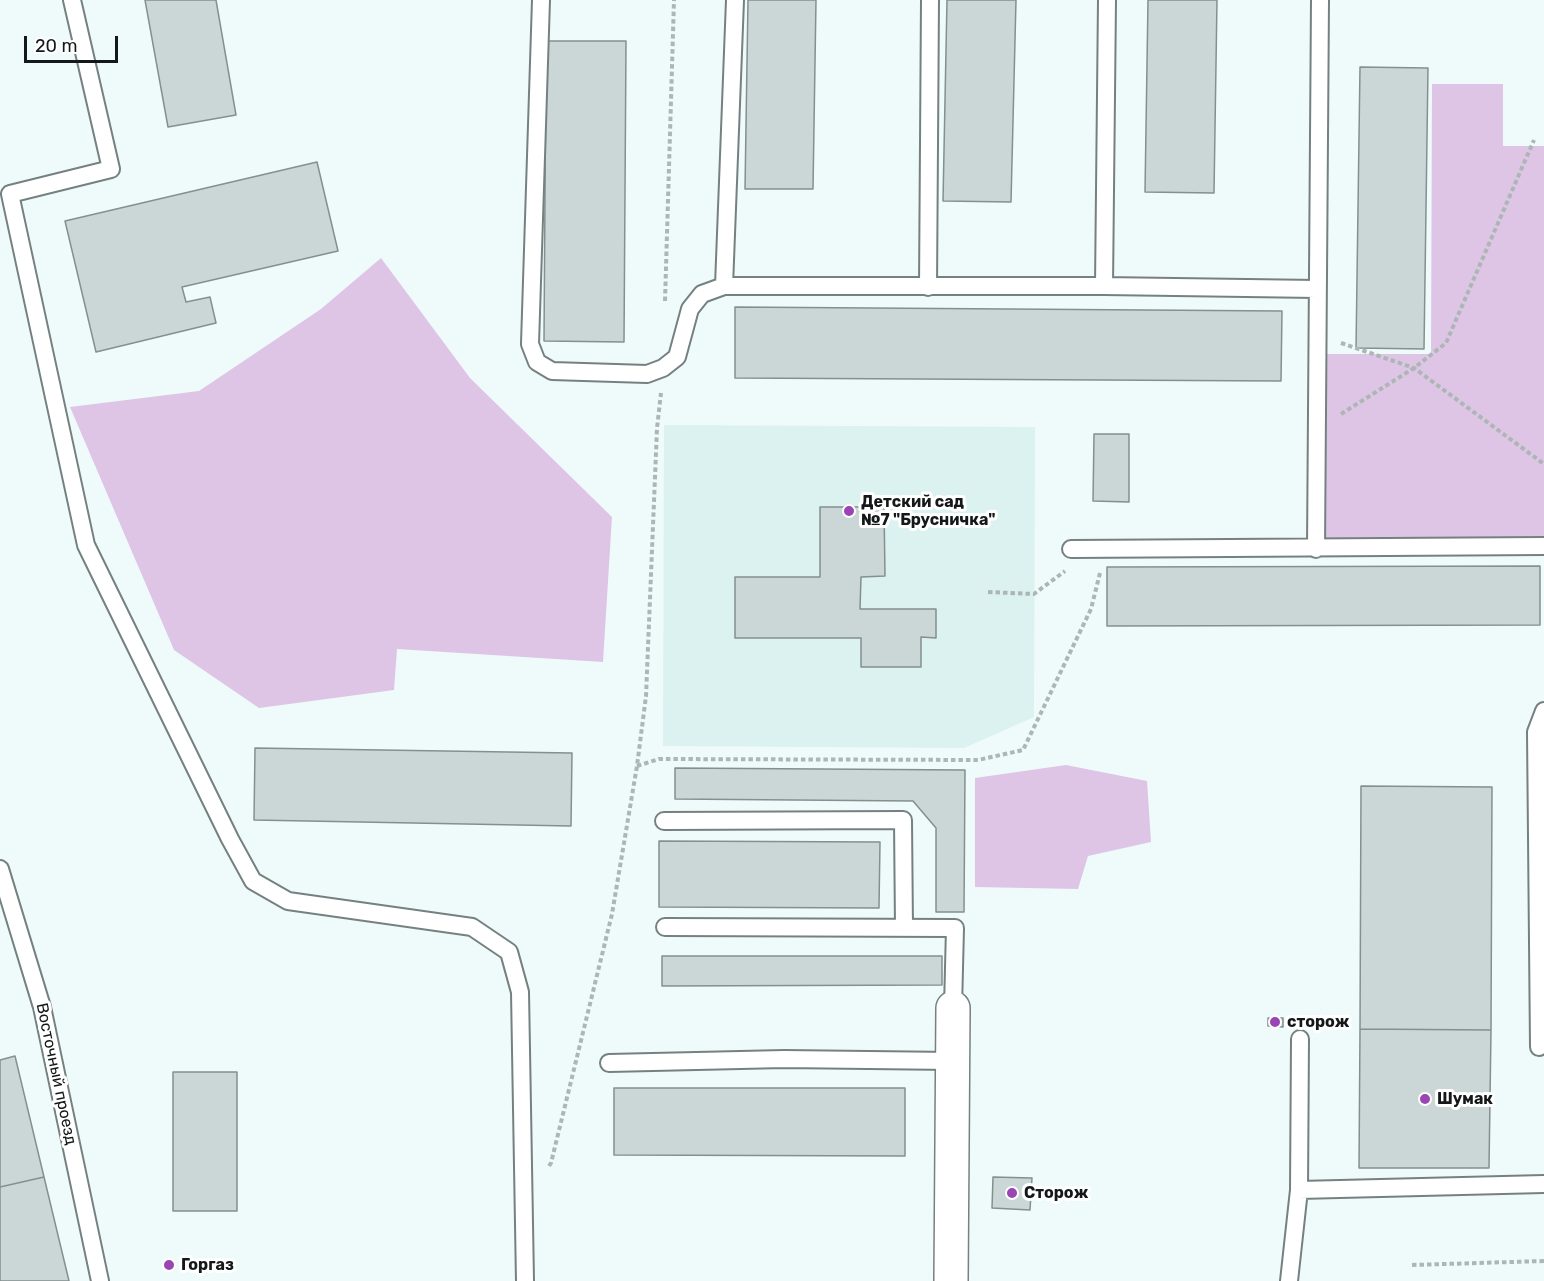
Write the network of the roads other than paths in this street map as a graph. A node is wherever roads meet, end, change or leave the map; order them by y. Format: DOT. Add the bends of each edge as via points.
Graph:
graph roads {
  1 [pos="72,0"];
  2 [pos="541,0"];
  3 [pos="735,0"];
  4 [pos="930,0"];
  5 [pos="1107,0"];
  6 [pos="1320,0"];
  7 [pos="724,286"];
  8 [pos="1104,286"];
  9 [pos="928,287"];
  10 [pos="1317,289"];
  11 [pos="1544,546"];
  12 [pos="1077,549"];
  13 [pos="1316,549"];
  14 [pos="1544,711"];
  15 [pos="664,821"];
  16 [pos="0,869"];
  17 [pos="665,927"];
  18 [pos="904,928"];
  19 [pos="954,1008"];
  20 [pos="1300,1039"];
  21 [pos="1539,1047"];
  22 [pos="952,1061"];
  23 [pos="609,1063"];
  24 [pos="1544,1184"];
  25 [pos="1299,1190"];
  26 [pos="100,1281"];
  27 [pos="525,1281"];
  28 [pos="951,1281"];
  29 [pos="1289,1281"];
  1 -- 27 [label="lane" via="111,168 10,194 86,545 253,881 288,901 471,927 509,952 520,992"];
  2 -- 7 [label="lane" via="530,344 537,363 552,371 647,374 663,368 677,357 690,309 702,294"];
  3 -- 7 [label="lane"];
  4 -- 9 [label="lane"];
  5 -- 8 [label="lane"];
  6 -- 10 [label="lane"];
  7 -- 9 [label="lane"];
  8 -- 9 [label="lane"];
  8 -- 10 [label="lane"];
  10 -- 13 [label="lane"];
  11 -- 13 [label="lane"];
  12 -- 13 [label="lane"];
  14 -- 21 [label="lane" via="1536,732"];
  15 -- 18 [label="lane" via="903,820"];
  16 -- 26 [label="lane, Восточный проезд" via="42,1007"];
  17 -- 18 [label="lane"];
  18 -- 19 [label="lane" via="955,928"];
  19 -- 22 [label="street"];
  20 -- 25 [label="lane"];
  22 -- 23 [label="lane"];
  22 -- 28 [label="street"];
  24 -- 25 [label="lane"];
  25 -- 29 [label="lane"];
}
